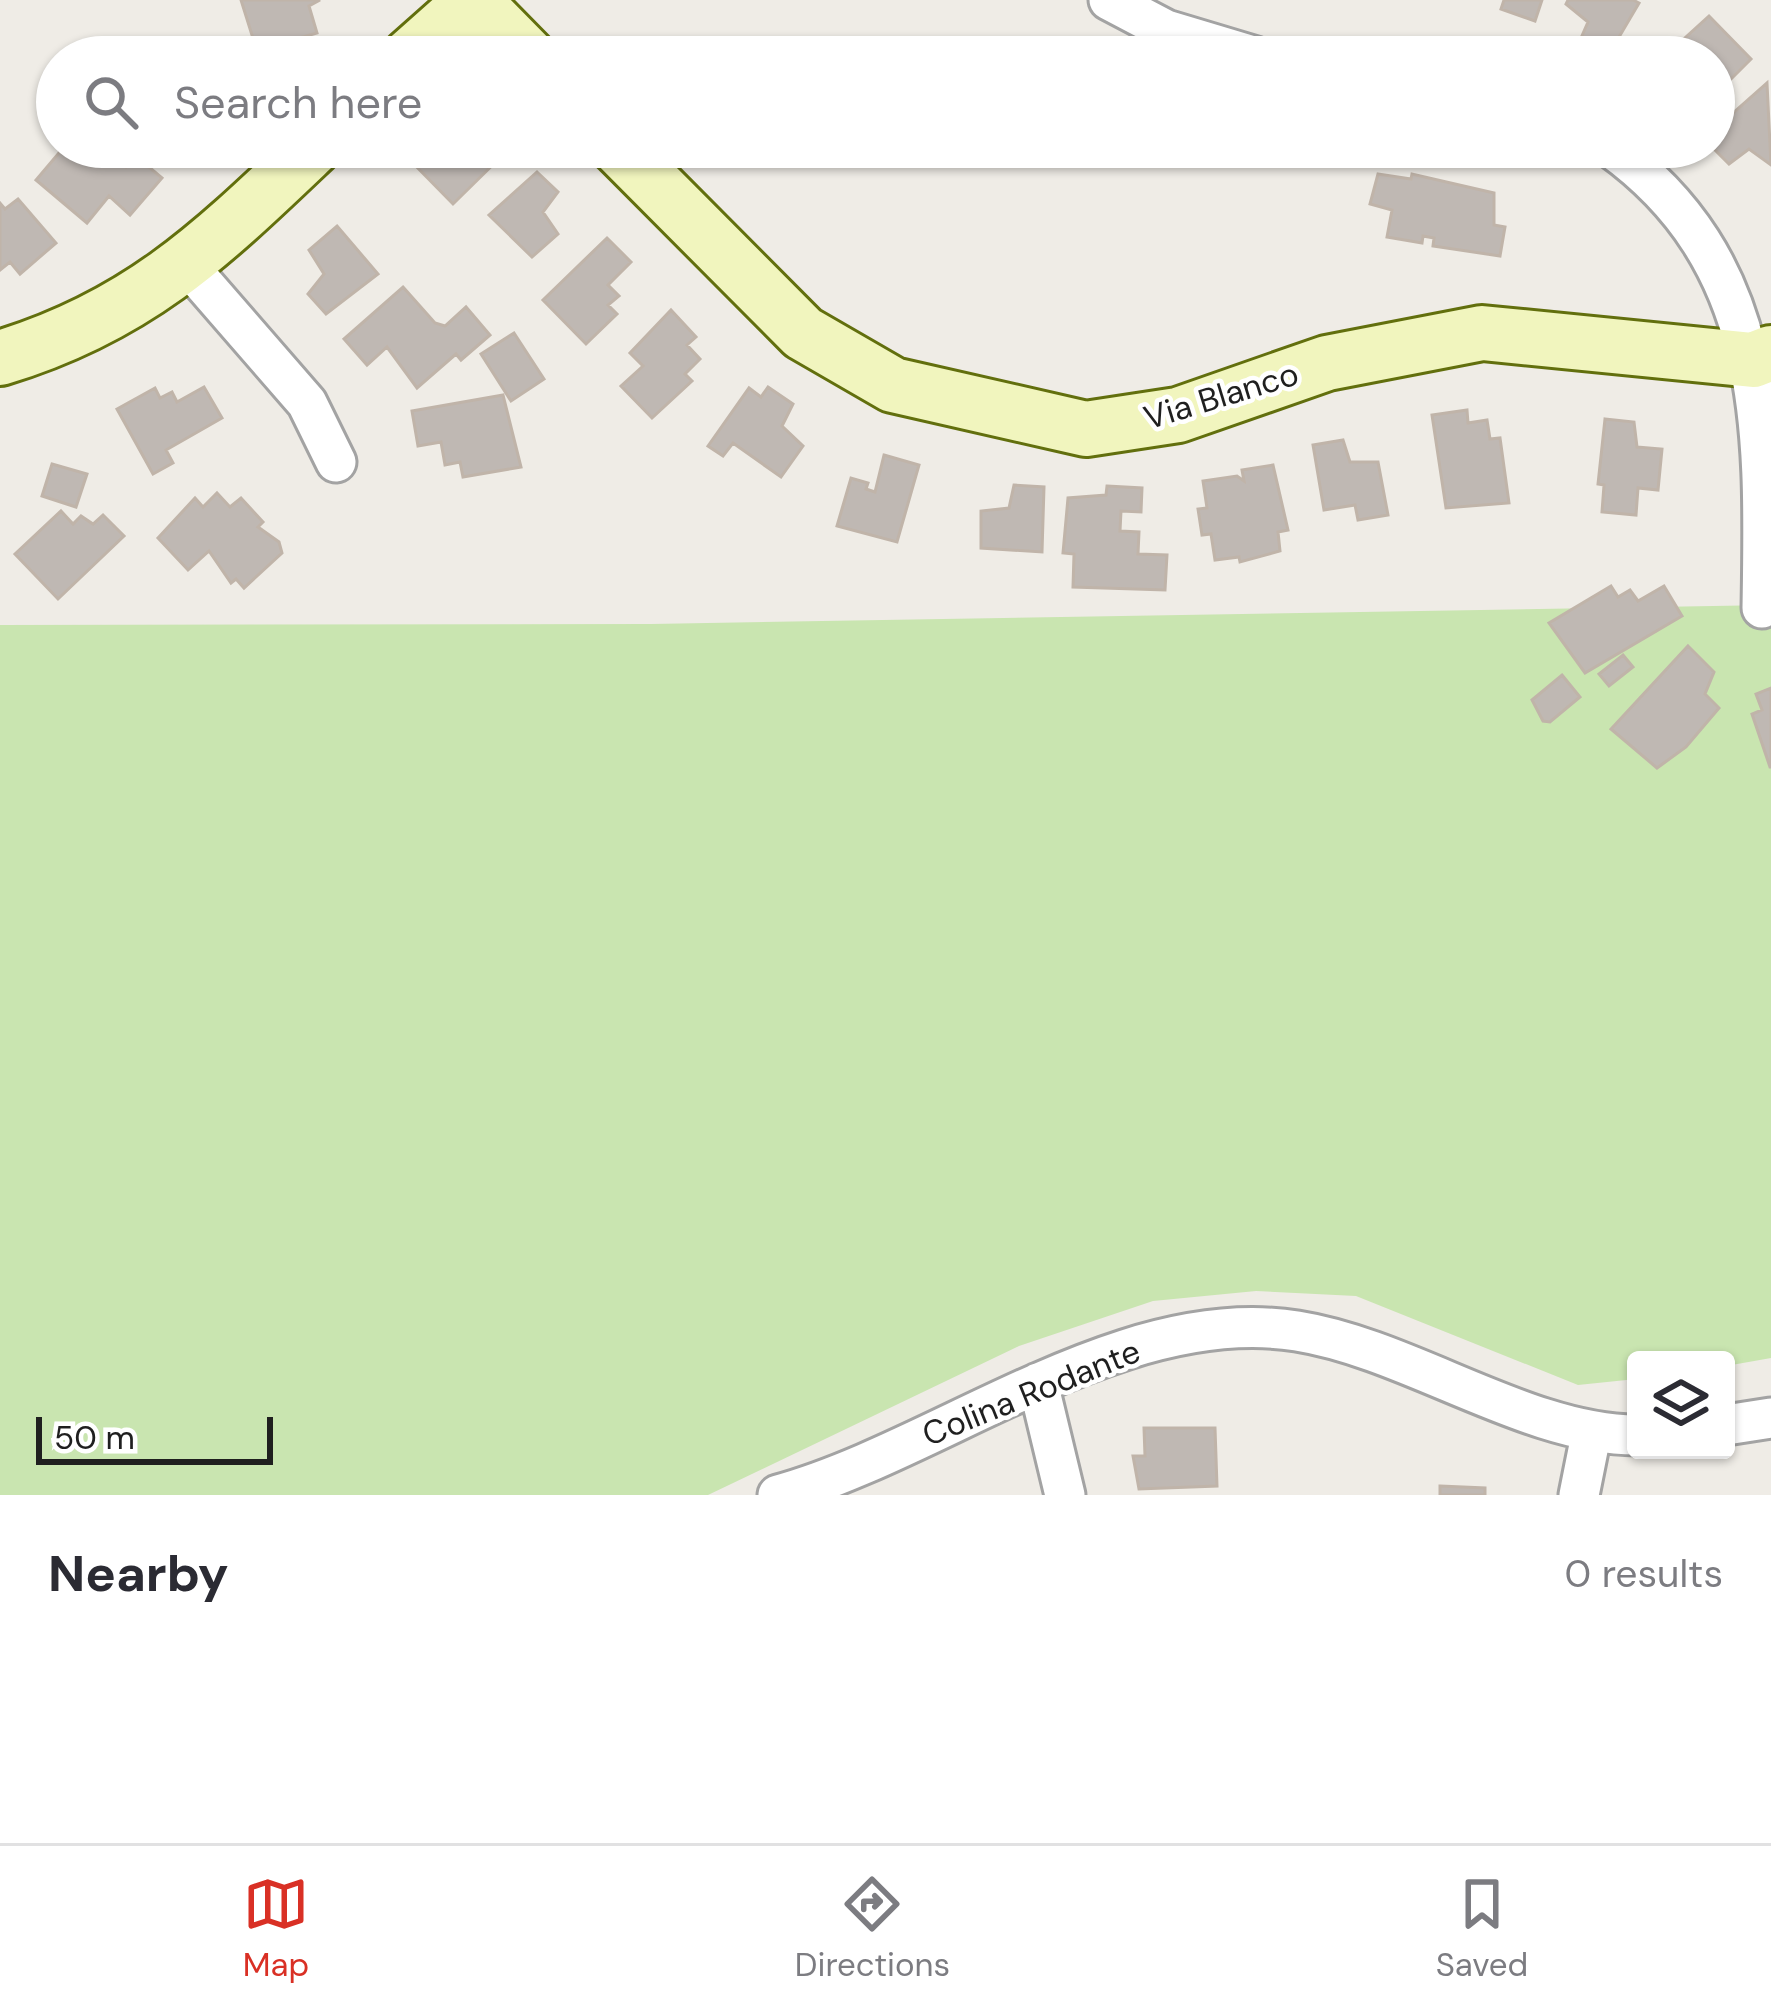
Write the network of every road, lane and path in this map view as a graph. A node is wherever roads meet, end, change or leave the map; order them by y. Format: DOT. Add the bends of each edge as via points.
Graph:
graph roads {
  1 [pos="473,0"];
  2 [pos="1109,0"];
  3 [pos="433,36"];
  4 [pos="508,36"];
  5 [pos="1186,36"];
  6 [pos="292,168"];
  7 [pos="639,168"];
  8 [pos="1636,168"];
  9 [pos="188,266"];
  10 [pos="1762,357"];
  11 [pos="0,358"];
  12 [pos="336,463"];
  13 [pos="1762,608"];
  14 [pos="1038,1383"];
  15 [pos="1771,1418"];
  16 [pos="1735,1424"];
  17 [pos="1591,1435"];
  18 [pos="1627,1435"];
  19 [pos="778,1495"];
  20 [pos="1064,1495"];
  21 [pos="1579,1495"];
  1 -- 3 [label="street"];
  1 -- 4 [label="street"];
  2 -- 5 [label="street"];
  6 -- 9 [label="street"];
  7 -- 10 [label="street, Via Blanco" via="803,333 893,385 1086,429 1178,415 1327,363 1482,333"];
  8 -- 10 [label="street" via="1693,224"];
  9 -- 11 [label="street" via="62,339"];
  9 -- 12 [label="street" via="307,403"];
  10 -- 13 [label="street"];
  14 -- 17 [label="street, Colina Rodante" via="1168,1339 1296,1331 1420,1367"];
  14 -- 19 [label="street, Colina Rodante"];
  14 -- 20 [label="street"];
  15 -- 16 [label="street"];
  17 -- 18 [label="street, Colina Rodante"];
  17 -- 21 [label="street"];
}
